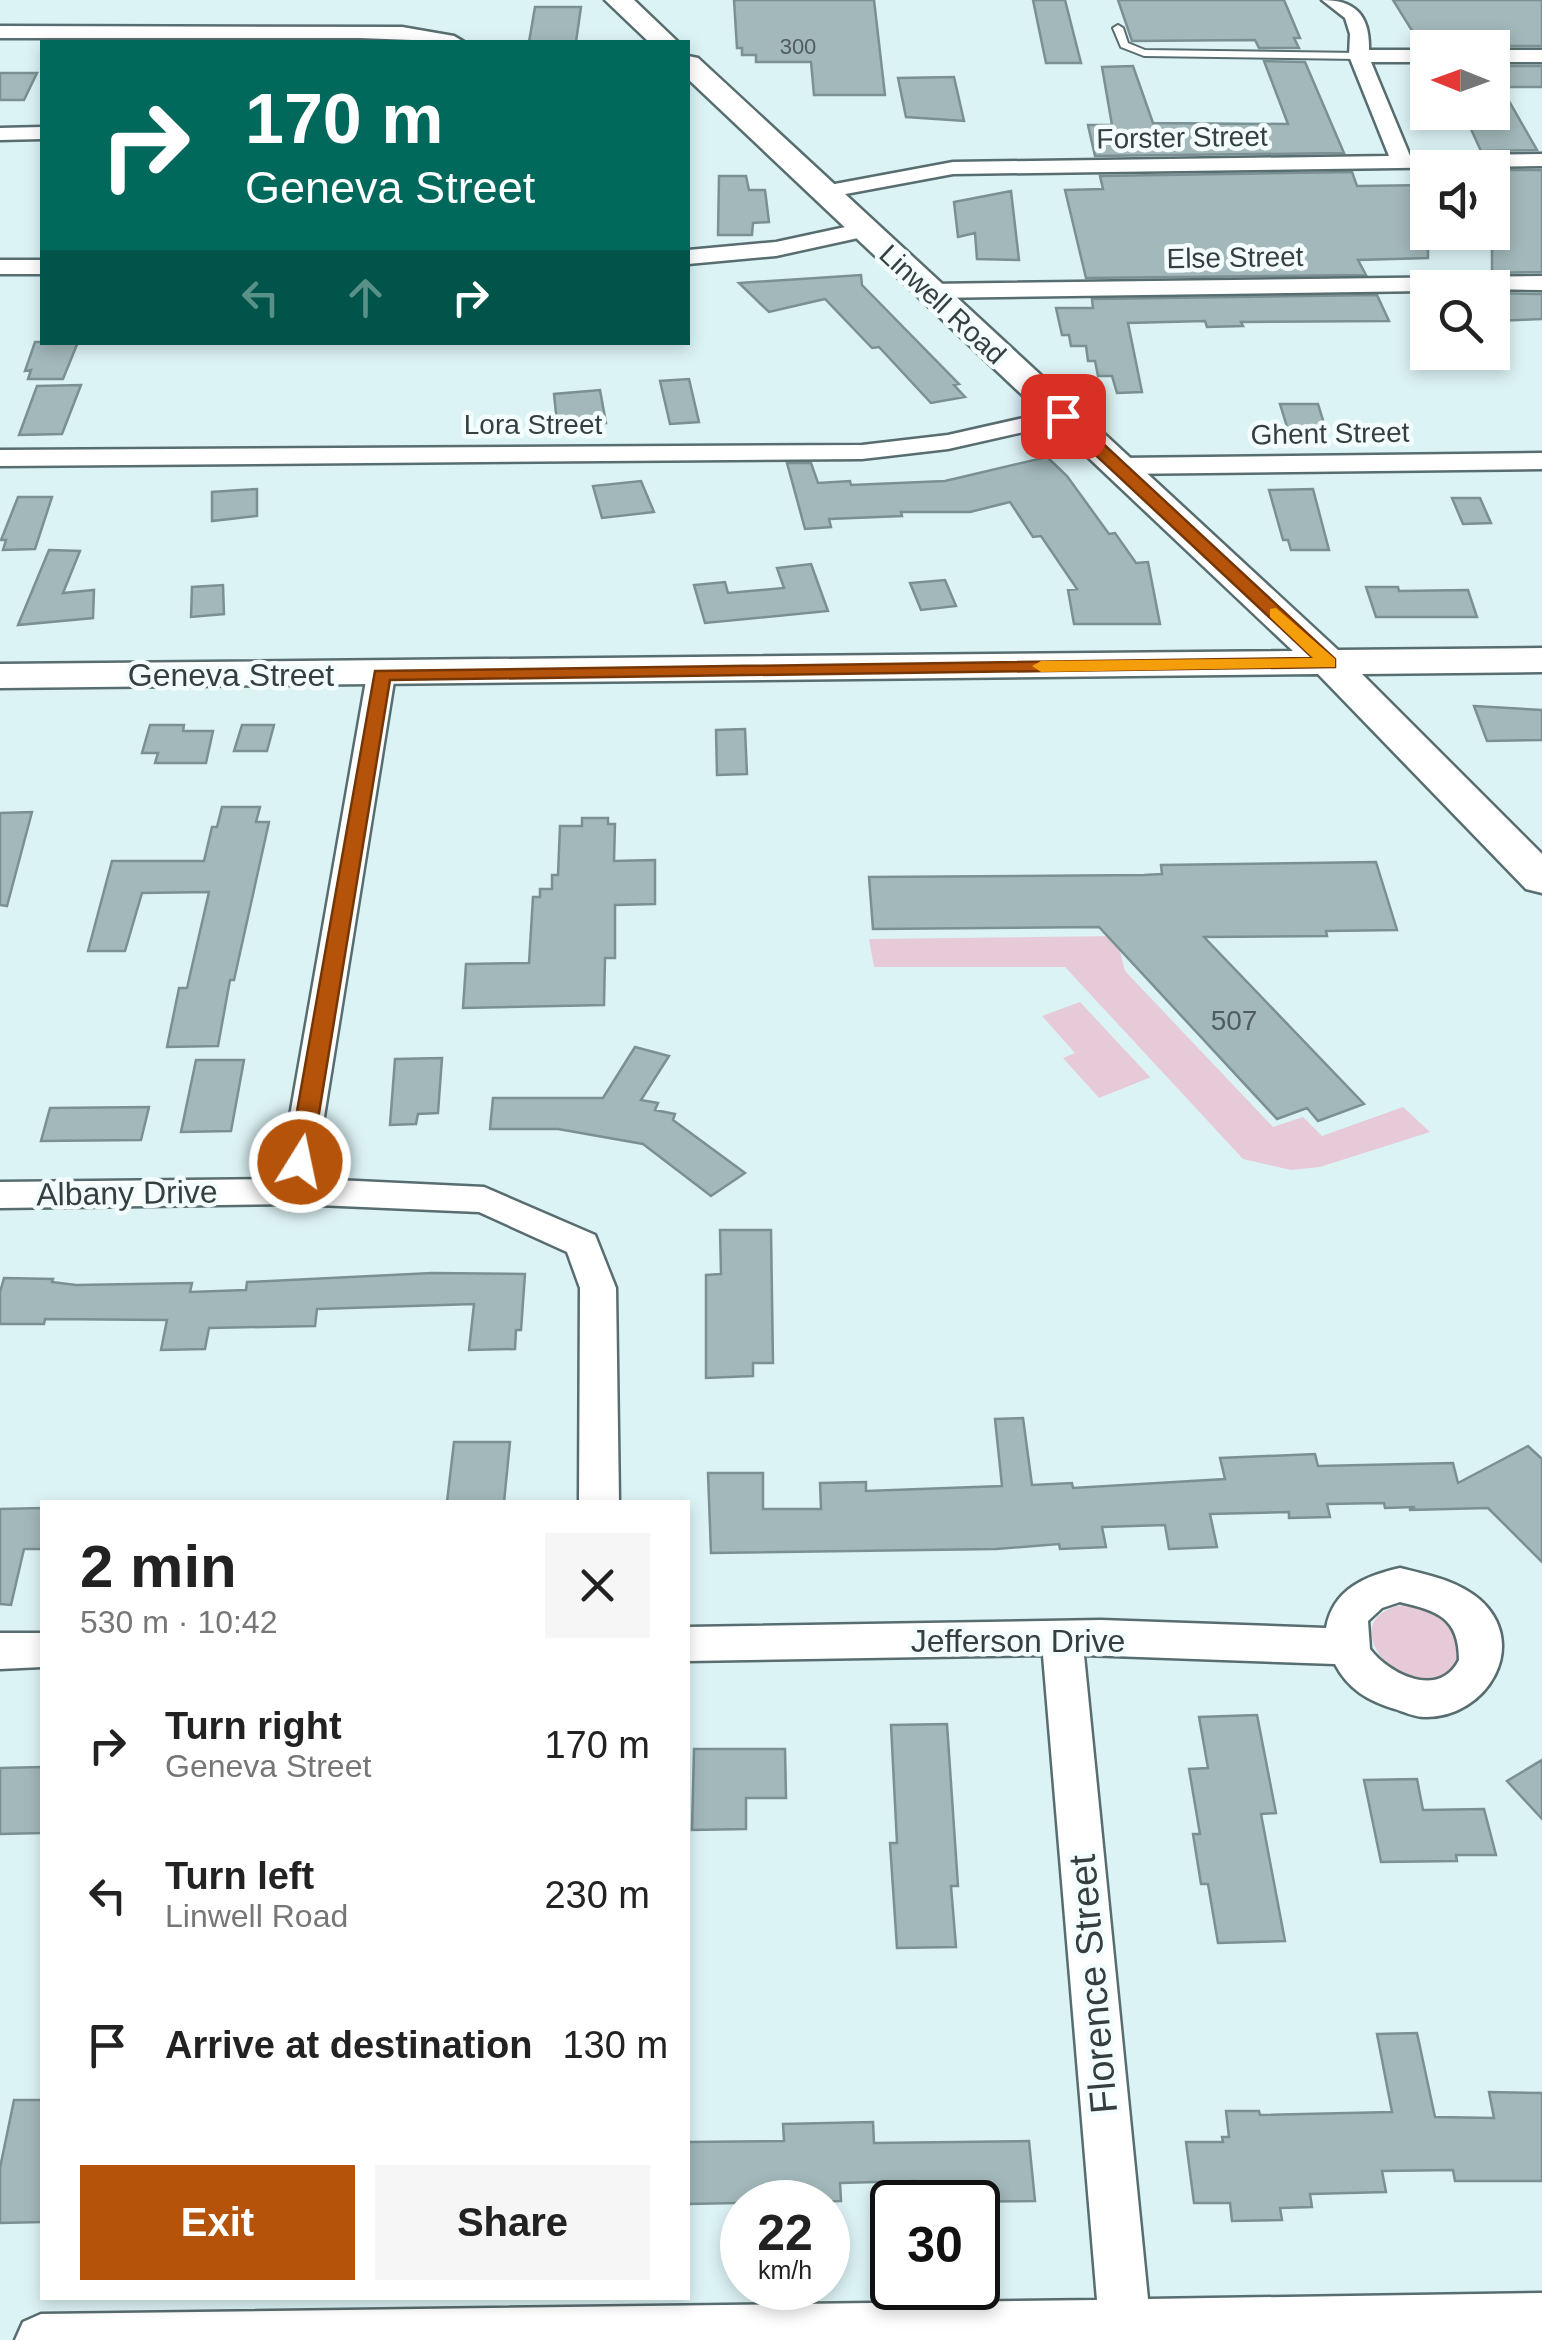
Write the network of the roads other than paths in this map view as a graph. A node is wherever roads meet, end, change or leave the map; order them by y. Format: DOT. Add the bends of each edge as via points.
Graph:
graph roads {
  1 [pos="618,0"];
  2 [pos="1331,0"];
  3 [pos="1118,28"];
  4 [pos="0,32"];
  5 [pos="446,40"];
  6 [pos="662,40"];
  7 [pos="1359,56"];
  8 [pos="1410,56"];
  9 [pos="1510,56"];
  10 [pos="1542,56"];
  11 [pos="694,77"];
  12 [pos="0,134"];
  13 [pos="40,134"];
  14 [pos="1542,160"];
  15 [pos="1402,162"];
  16 [pos="824,192"];
  17 [pos="864,230"];
  18 [pos="690,256"];
  19 [pos="40,266"];
  20 [pos="0,267"];
  21 [pos="1542,282"];
  22 [pos="929,291"];
  23 [pos="1063,416"];
  24 [pos="0,458"];
  25 [pos="1542,461"];
  26 [pos="1119,466"];
  27 [pos="1542,660"];
  28 [pos="1329,663"];
  29 [pos="382,675"];
  30 [pos="0,676"];
  31 [pos="1542,879"];
  32 [pos="294,1191"];
  33 [pos="0,1195"];
  34 [pos="599,1500"];
  35 [pos="1062,1640"];
  36 [pos="690,1644"];
  37 [pos="1348,1647"];
  38 [pos="0,1650"];
  39 [pos="40,1650"];
  40 [pos="1542,2319"];
  41 [pos="1124,2328"];
  42 [pos="41,2340"];
  1 -- 6 [label="main road"];
  2 -- 7 [label="street" via="1354,16"];
  3 -- 7 [label="lane" via="1124,45 1144,53"];
  4 -- 5 [label="street" via="360,32"];
  7 -- 8 [label="street"];
  7 -- 15 [label="street"];
  9 -- 10 [label="street"];
  11 -- 16 [label="main road, Linwell Road"];
  12 -- 13 [label="street"];
  14 -- 15 [label="street, Forster Street"];
  15 -- 16 [label="street, Forster Street" via="953,168"];
  16 -- 17 [label="main road, Linwell Road"];
  17 -- 18 [label="street" via="746,256"];
  17 -- 22 [label="main road, Linwell Road"];
  19 -- 20 [label="street"];
  21 -- 22 [label="street, Else Street"];
  22 -- 23 [label="main road, Linwell Road"];
  23 -- 24 [label="street, Lora Street" via="948,442 862,452"];
  23 -- 26 [label="main road, Linwell Road"];
  25 -- 26 [label="street, Ghent Street"];
  26 -- 28 [label="main road, Linwell Road"];
  27 -- 28 [label="main road, Geneva Street"];
  28 -- 29 [label="main road, Geneva Street"];
  28 -- 31 [label="main road, Linwell Road"];
  29 -- 30 [label="main road, Geneva Street"];
  29 -- 32 [label="street"];
  32 -- 33 [label="street, Albany Drive"];
  32 -- 34 [label="street, Albany Drive" via="484,1200 582,1244 598,1288"];
  35 -- 36 [label="street, Jefferson Drive"];
  35 -- 37 [label="street, Jefferson Drive"];
  35 -- 41 [label="street, Florence Street"];
  38 -- 39 [label="street"];
  40 -- 41 [label="street"];
  41 -- 42 [label="street"];
}
